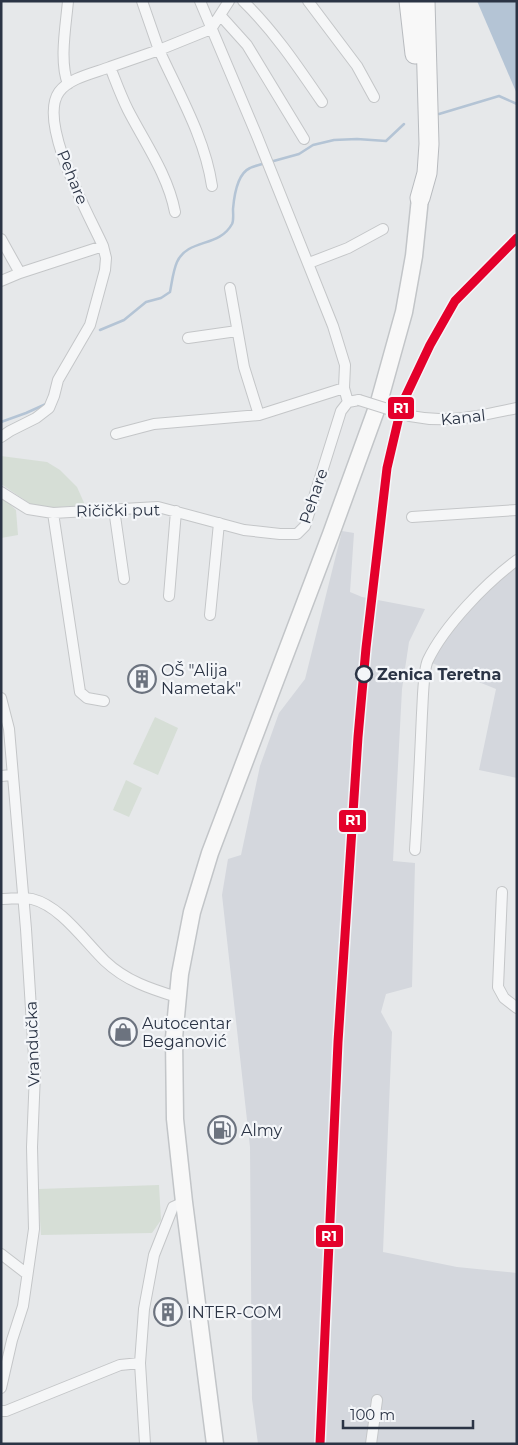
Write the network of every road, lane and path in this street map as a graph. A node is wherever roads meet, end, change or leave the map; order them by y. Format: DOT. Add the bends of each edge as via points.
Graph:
graph roads {
  1 [pos="68,1"];
  2 [pos="142,1"];
  3 [pos="200,1"];
  4 [pos="229,1"];
  5 [pos="243,1"];
  6 [pos="308,1"];
  7 [pos="412,4"];
  8 [pos="220,15"];
  9 [pos="211,29"];
  10 [pos="159,50"];
  11 [pos="110,67"];
  12 [pos="68,84"];
  13 [pos="374,97"];
  14 [pos="322,102"];
  15 [pos="304,139"];
  16 [pos="212,186"];
  17 [pos="420,198"];
  18 [pos="175,212"];
  19 [pos="383,228"];
  20 [pos="1,239"];
  21 [pos="103,246"];
  22 [pos="309,263"];
  23 [pos="20,273"];
  24 [pos="1,282"];
  25 [pos="230,288"];
  26 [pos="237,331"];
  27 [pos="188,338"];
  28 [pos="344,388"];
  29 [pos="348,402"];
  30 [pos="517,408"];
  31 [pos="259,415"];
  32 [pos="116,434"];
  33 [pos="1,437"];
  34 [pos="1,492"];
  35 [pos="114,509"];
  36 [pos="517,510"];
  37 [pos="176,511"];
  38 [pos="53,513"];
  39 [pos="412,517"];
  40 [pos="220,523"];
  41 [pos="297,534"];
  42 [pos="517,560"];
  43 [pos="124,579"];
  44 [pos="169,596"];
  45 [pos="210,615"];
  46 [pos="2,700"];
  47 [pos="104,701"];
  48 [pos="12,775"];
  49 [pos="1,776"];
  50 [pos="415,850"];
  51 [pos="502,892"];
  52 [pos="1,899"];
  53 [pos="23,899"];
  54 [pos="178,996"];
  55 [pos="517,1008"];
  56 [pos="184,1202"];
  57 [pos="1,1254"];
  58 [pos="27,1274"];
  59 [pos="140,1364"];
  60 [pos="1,1388"];
  61 [pos="377,1400"];
  62 [pos="1,1411"];
  63 [pos="145,1444"];
  64 [pos="215,1444"];
  65 [pos="371,1444"];
  1 -- 12 [label="street" via="64,59"];
  2 -- 10 [label="street"];
  3 -- 9 [label="street"];
  4 -- 8 [label="street"];
  5 -- 14 [label="street" via="273,35"];
  6 -- 13 [label="street" via="357,66"];
  7 -- 17 [label="highway" via="428,162"];
  8 -- 9 [label="street"];
  8 -- 15 [label="street" via="247,45"];
  9 -- 10 [label="street"];
  9 -- 22 [label="street"];
  10 -- 11 [label="street"];
  10 -- 16 [label="street" via="192,122"];
  11 -- 12 [label="street"];
  11 -- 18 [label="street" via="172,196"];
  12 -- 21 [label="street, Pehare" via="60,91 53,110 60,153"];
  17 -- 54 [label="main road" via="409,289 390,366 335,524 210,853 192,912"];
  19 -- 22 [label="street" via="348,248"];
  20 -- 23 [label="street"];
  21 -- 23 [label="street"];
  21 -- 33 [label="street, Pehare" via="105,270 90,325 58,380 49,408"];
  22 -- 28 [label="street" via="345,365"];
  23 -- 24 [label="street"];
  25 -- 26 [label="street"];
  26 -- 27 [label="street"];
  26 -- 31 [label="street"];
  28 -- 29 [label="street"];
  28 -- 31 [label="street"];
  29 -- 30 [label="street, Kanal, bridge" via="359,400 428,420 447,420"];
  29 -- 41 [label="street, Pehare" via="337,421 305,526"];
  31 -- 32 [label="street" via="154,424"];
  34 -- 38 [label="street, Ričički put" via="28,509"];
  35 -- 37 [label="street, Ričički put" via="158,507"];
  35 -- 38 [label="street, Ričički put"];
  35 -- 43 [label="street"];
  36 -- 39 [label="street"];
  37 -- 40 [label="street, Ričički put"];
  37 -- 44 [label="street"];
  38 -- 47 [label="street" via="80,692 87,698"];
  40 -- 41 [label="street, Ričički put" via="244,530"];
  40 -- 45 [label="street"];
  42 -- 50 [label="street" via="462,612 427,661"];
  46 -- 48 [label="street, Vrandučka" via="9,729"];
  48 -- 49 [label="street"];
  48 -- 53 [label="street, Vrandučka"];
  51 -- 55 [label="street" via="498,987 504,998"];
  52 -- 53 [label="street"];
  53 -- 54 [label="street" via="38,901 52,910 122,974 150,989"];
  53 -- 58 [label="street, Vrandučka" via="35,1073 32,1147 34,1229"];
  54 -- 56 [label="main road" via="174,1089"];
  56 -- 59 [label="street" via="173,1207 154,1255 144,1309"];
  56 -- 64 [label="main road"];
  57 -- 58 [label="street"];
  58 -- 60 [label="street, Vrandučka" via="23,1306"];
  59 -- 62 [label="street" via="120,1365"];
  59 -- 63 [label="street"];
  61 -- 65 [label="street"];
}
